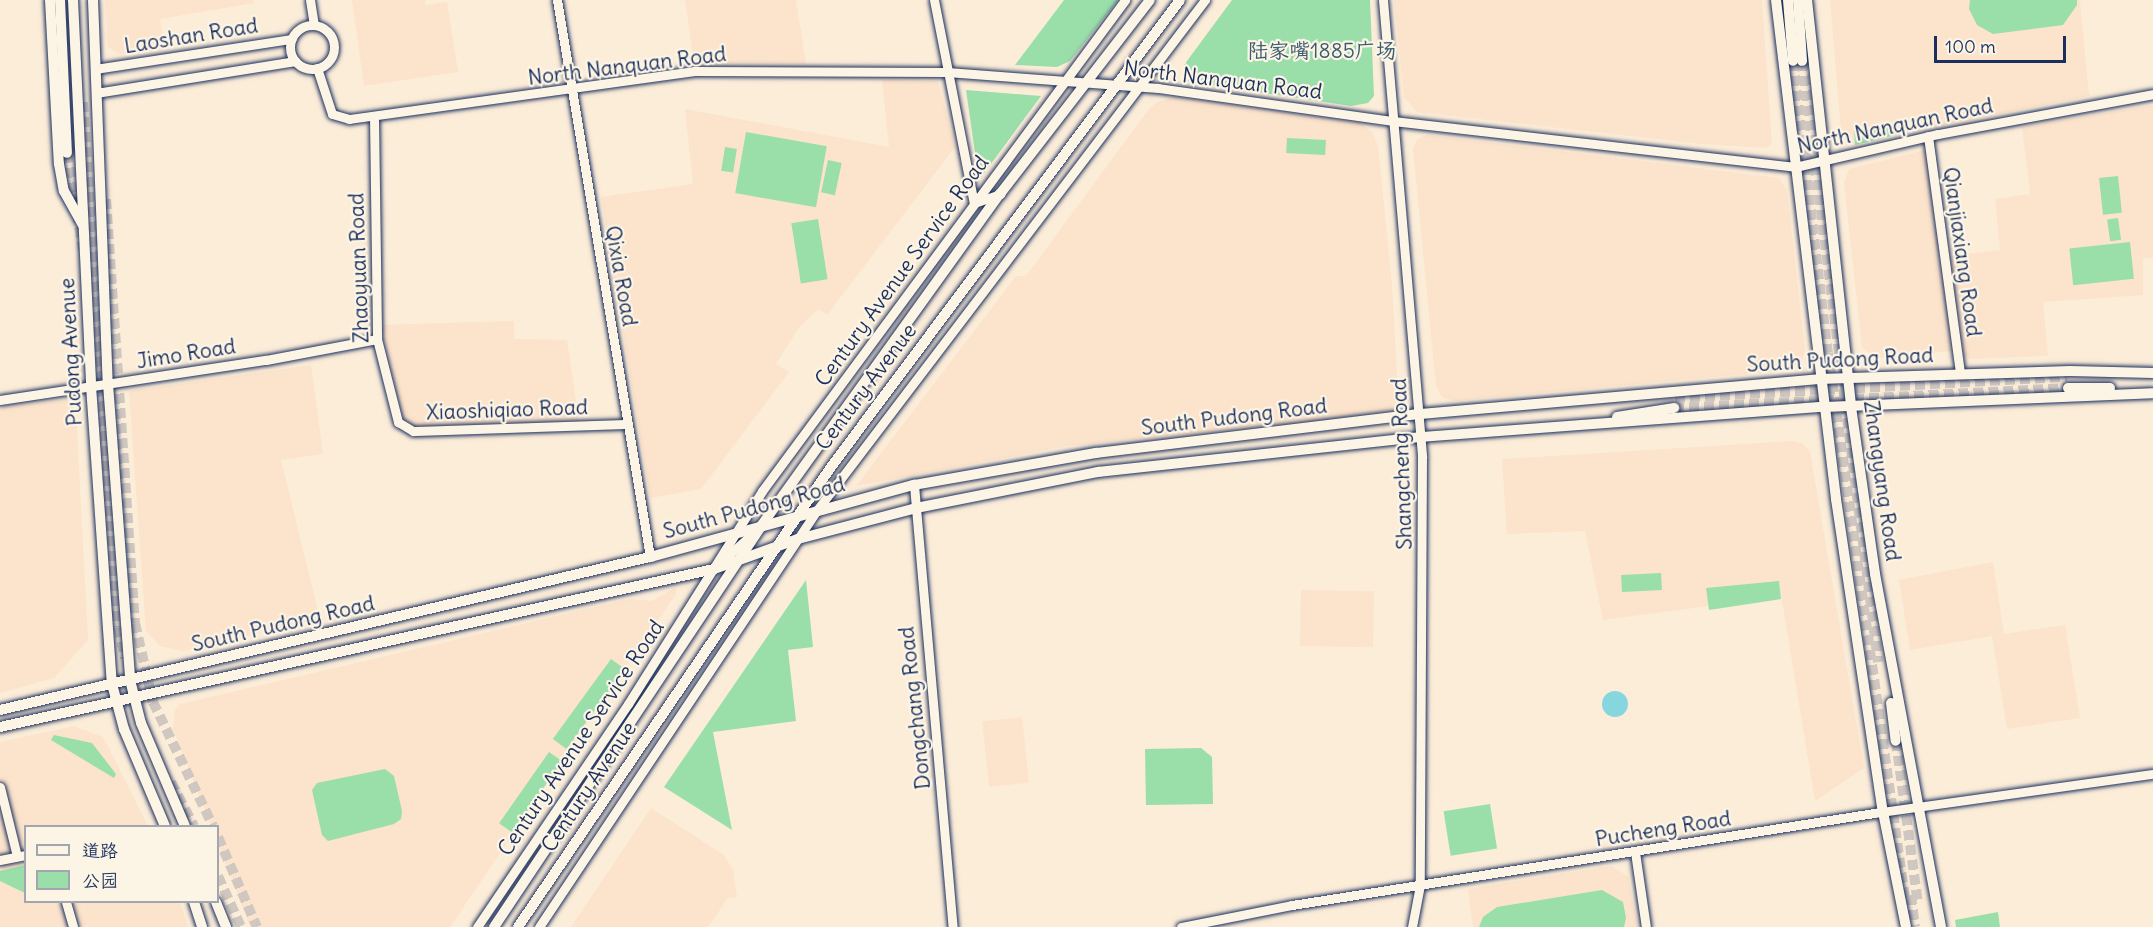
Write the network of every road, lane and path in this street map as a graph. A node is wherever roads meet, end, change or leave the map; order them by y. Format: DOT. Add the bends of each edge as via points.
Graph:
graph roads {
  1 [pos="50,0"];
  2 [pos="60,0"];
  3 [pos="72,0"];
  4 [pos="93,0"];
  5 [pos="310,0"];
  6 [pos="557,0"];
  7 [pos="934,0"];
  8 [pos="1125,0"];
  9 [pos="1150,0"];
  10 [pos="1180,0"];
  11 [pos="1205,0"];
  12 [pos="1383,0"];
  13 [pos="1776,0"];
  14 [pos="1788,0"];
  15 [pos="1798,0"];
  16 [pos="1807,0"];
  17 [pos="314,25"];
  18 [pos="292,39"];
  19 [pos="296,61"];
  20 [pos="317,68"];
  21 [pos="95,69"];
  22 [pos="947,72"];
  23 [pos="1066,79"];
  24 [pos="1090,81"];
  25 [pos="1116,84"];
  26 [pos="1140,86"];
  27 [pos="571,89"];
  28 [pos="96,93"];
  29 [pos="2153,94"];
  30 [pos="374,117"];
  31 [pos="1392,121"];
  32 [pos="1928,136"];
  33 [pos="67,153"];
  34 [pos="1823,161"];
  35 [pos="1795,166"];
  36 [pos="1000,194"];
  37 [pos="974,203"];
  38 [pos="83,226"];
  39 [pos="376,339"];
  40 [pos="1960,373"];
  41 [pos="2153,375"];
  42 [pos="1848,377"];
  43 [pos="1820,379"];
  44 [pos="108,384"];
  45 [pos="91,387"];
  46 [pos="2153,391"];
  47 [pos="0,400"];
  48 [pos="1530,405"];
  49 [pos="1824,407"];
  50 [pos="1851,407"];
  51 [pos="1420,414"];
  52 [pos="395,416"];
  53 [pos="628,424"];
  54 [pos="1530,429"];
  55 [pos="1421,437"];
  56 [pos="914,485"];
  57 [pos="916,508"];
  58 [pos="817,510"];
  59 [pos="798,516"];
  60 [pos="761,526"];
  61 [pos="735,535"];
  62 [pos="798,539"];
  63 [pos="778,546"];
  64 [pos="650,557"];
  65 [pos="739,560"];
  66 [pos="1847,566"];
  67 [pos="714,569"];
  68 [pos="1875,574"];
  69 [pos="130,680"];
  70 [pos="112,684"];
  71 [pos="134,698"];
  72 [pos="116,702"];
  73 [pos="0,710"];
  74 [pos="0,727"];
  75 [pos="1896,741"];
  76 [pos="1878,745"];
  77 [pos="2153,774"];
  78 [pos="0,787"];
  79 [pos="1916,807"];
  80 [pos="1883,812"];
  81 [pos="163,825"];
  82 [pos="184,825"];
  83 [pos="1635,852"];
  84 [pos="22,856"];
  85 [pos="0,860"];
  86 [pos="1420,885"];
  87 [pos="66,903"];
  88 [pos="194,903"];
  89 [pos="216,903"];
  90 [pos="73,927"];
  91 [pos="202,927"];
  92 [pos="226,927"];
  93 [pos="477,927"];
  94 [pos="494,927"];
  95 [pos="518,927"];
  96 [pos="539,927"];
  97 [pos="953,927"];
  98 [pos="1181,927"];
  99 [pos="1412,927"];
  100 [pos="1646,927"];
  101 [pos="1906,927"];
  102 [pos="1941,927"];
  1 -- 38 [label="main road" via="59,164 64,191"];
  2 -- 33 [label="main road"];
  3 -- 38 [label="main road, Pudong Avenue"];
  4 -- 21 [label="main road, Pudong Avenue"];
  5 -- 17 [label="street"];
  6 -- 27 [label="street, Qixia Road"];
  7 -- 22 [label="street"];
  8 -- 23 [label="street, Century Avenue Service Road"];
  9 -- 24 [label="main road, Century Avenue"];
  10 -- 25 [label="main road, Century Avenue"];
  11 -- 26 [label="street"];
  12 -- 31 [label="street, Shangcheng Road"];
  13 -- 35 [label="main road"];
  14 -- 15 [label="main road" via="1798,61"];
  16 -- 34 [label="main road, Zhangyang Road"];
  17 -- 18 [label="street, Laoshan Road" via="300,28"];
  17 -- 20 [label="street" via="327,30 334,43 332,57"];
  18 -- 19 [label="street"];
  18 -- 21 [label="street, Laoshan Road"];
  19 -- 20 [label="street" via="307,68"];
  19 -- 28 [label="street"];
  20 -- 30 [label="street, North Nanquan Road" via="332,114 349,119"];
  21 -- 28 [label="main road, Pudong Avenue"];
  22 -- 23 [label="street, North Nanquan Road"];
  22 -- 27 [label="street, North Nanquan Road" via="707,71"];
  22 -- 37 [label="street"];
  23 -- 24 [label="street, North Nanquan Road"];
  23 -- 37 [label="street, Century Avenue Service Road"];
  24 -- 25 [label="street, North Nanquan Road"];
  24 -- 36 [label="main road, Century Avenue"];
  25 -- 26 [label="street, North Nanquan Road"];
  25 -- 59 [label="main road, Century Avenue"];
  26 -- 31 [label="street, North Nanquan Road"];
  26 -- 58 [label="street"];
  27 -- 30 [label="street, North Nanquan Road"];
  27 -- 53 [label="street, Qixia Road"];
  28 -- 44 [label="main road, Pudong Avenue"];
  29 -- 32 [label="street, North Nanquan Road"];
  30 -- 39 [label="street, Zhaoyuan Road"];
  31 -- 35 [label="street, North Nanquan Road"];
  31 -- 51 [label="street, Shangcheng Road"];
  32 -- 34 [label="street, North Nanquan Road"];
  32 -- 40 [label="street, Qianjiaxiang Road"];
  34 -- 35 [label="street, North Nanquan Road"];
  34 -- 42 [label="main road, Zhangyang Road"];
  35 -- 43 [label="main road"];
  36 -- 37 [label="street"];
  36 -- 60 [label="main road, Century Avenue"];
  37 -- 61 [label="street, Century Avenue Service Road" via="762,491"];
  38 -- 45 [label="main road, Pudong Avenue"];
  39 -- 44 [label="street, Jimo Road"];
  39 -- 52 [label="street, Zhaoyuan Road"];
  40 -- 41 [label="main road, South Pudong Road"];
  40 -- 42 [label="main road, South Pudong Road"];
  41 -- 46 [label="main road, South Pudong Road" via="2068,382"];
  42 -- 43 [label="main road, South Pudong Road"];
  42 -- 50 [label="main road, Zhangyang Road"];
  43 -- 48 [label="main road, South Pudong Road"];
  43 -- 49 [label="main road"];
  44 -- 45 [label="street, Jimo Road"];
  44 -- 69 [label="main road, Pudong Avenue"];
  45 -- 47 [label="street, Jimo Road"];
  45 -- 70 [label="main road, Pudong Avenue"];
  46 -- 50 [label="main road, South Pudong Road"];
  48 -- 51 [label="main road, South Pudong Road"];
  48 -- 54 [label="main road, South Pudong Road" via="1675,403"];
  49 -- 50 [label="main road, South Pudong Road"];
  49 -- 54 [label="main road, South Pudong Road"];
  49 -- 66 [label="main road"];
  50 -- 68 [label="main road, Zhangyang Road"];
  51 -- 55 [label="street, Shangcheng Road"];
  51 -- 56 [label="main road, South Pudong Road" via="1096,453"];
  52 -- 53 [label="street, Xiaoshiqiao Road" via="403,427 413,431"];
  53 -- 64 [label="street, Qixia Road"];
  54 -- 55 [label="main road, South Pudong Road"];
  55 -- 57 [label="main road, South Pudong Road" via="1098,472"];
  55 -- 86 [label="street, Shangcheng Road"];
  56 -- 57 [label="street, Dongchang Road"];
  56 -- 58 [label="main road, South Pudong Road"];
  57 -- 62 [label="main road, South Pudong Road"];
  57 -- 97 [label="street, Dongchang Road"];
  58 -- 59 [label="main road, South Pudong Road"];
  58 -- 62 [label="street"];
  59 -- 60 [label="main road, South Pudong Road"];
  59 -- 63 [label="main road, Century Avenue"];
  60 -- 61 [label="main road, South Pudong Road"];
  60 -- 65 [label="main road, Century Avenue"];
  60 -- 67 [label="street, Century Avenue Service Road"];
  61 -- 64 [label="main road, South Pudong Road"];
  61 -- 67 [label="street, Century Avenue Service Road"];
  62 -- 63 [label="main road, South Pudong Road"];
  62 -- 96 [label="street"];
  63 -- 65 [label="main road, South Pudong Road"];
  63 -- 95 [label="main road, Century Avenue" via="684,678"];
  64 -- 69 [label="main road, South Pudong Road"];
  65 -- 67 [label="main road, South Pudong Road"];
  65 -- 94 [label="main road, Century Avenue"];
  66 -- 76 [label="main road"];
  66 -- 80 [label="main road"];
  67 -- 71 [label="main road, South Pudong Road"];
  67 -- 93 [label="street, Century Avenue Service Road"];
  68 -- 75 [label="main road"];
  68 -- 79 [label="main road, Zhangyang Road"];
  69 -- 70 [label="main road, South Pudong Road"];
  69 -- 71 [label="main road, Pudong Avenue"];
  70 -- 72 [label="main road, Pudong Avenue"];
  70 -- 73 [label="main road, South Pudong Road"];
  71 -- 72 [label="main road, South Pudong Road"];
  71 -- 82 [label="main road, Pudong Avenue"];
  72 -- 74 [label="main road, South Pudong Road"];
  72 -- 81 [label="main road, Pudong Avenue"];
  77 -- 79 [label="street, Pucheng Road"];
  78 -- 84 [label="street"];
  79 -- 80 [label="street, Pucheng Road"];
  79 -- 102 [label="main road, Zhangyang Road"];
  80 -- 83 [label="street, Pucheng Road"];
  80 -- 101 [label="main road"];
  83 -- 86 [label="street, Pucheng Road"];
  83 -- 100 [label="street"];
  84 -- 85 [label="street"];
  86 -- 98 [label="street, Pucheng Road"];
  86 -- 99 [label="street, Shangcheng Road"];
  87 -- 90 [label="street"];
  88 -- 91 [label="main road"];
  89 -- 92 [label="main road"];
}
